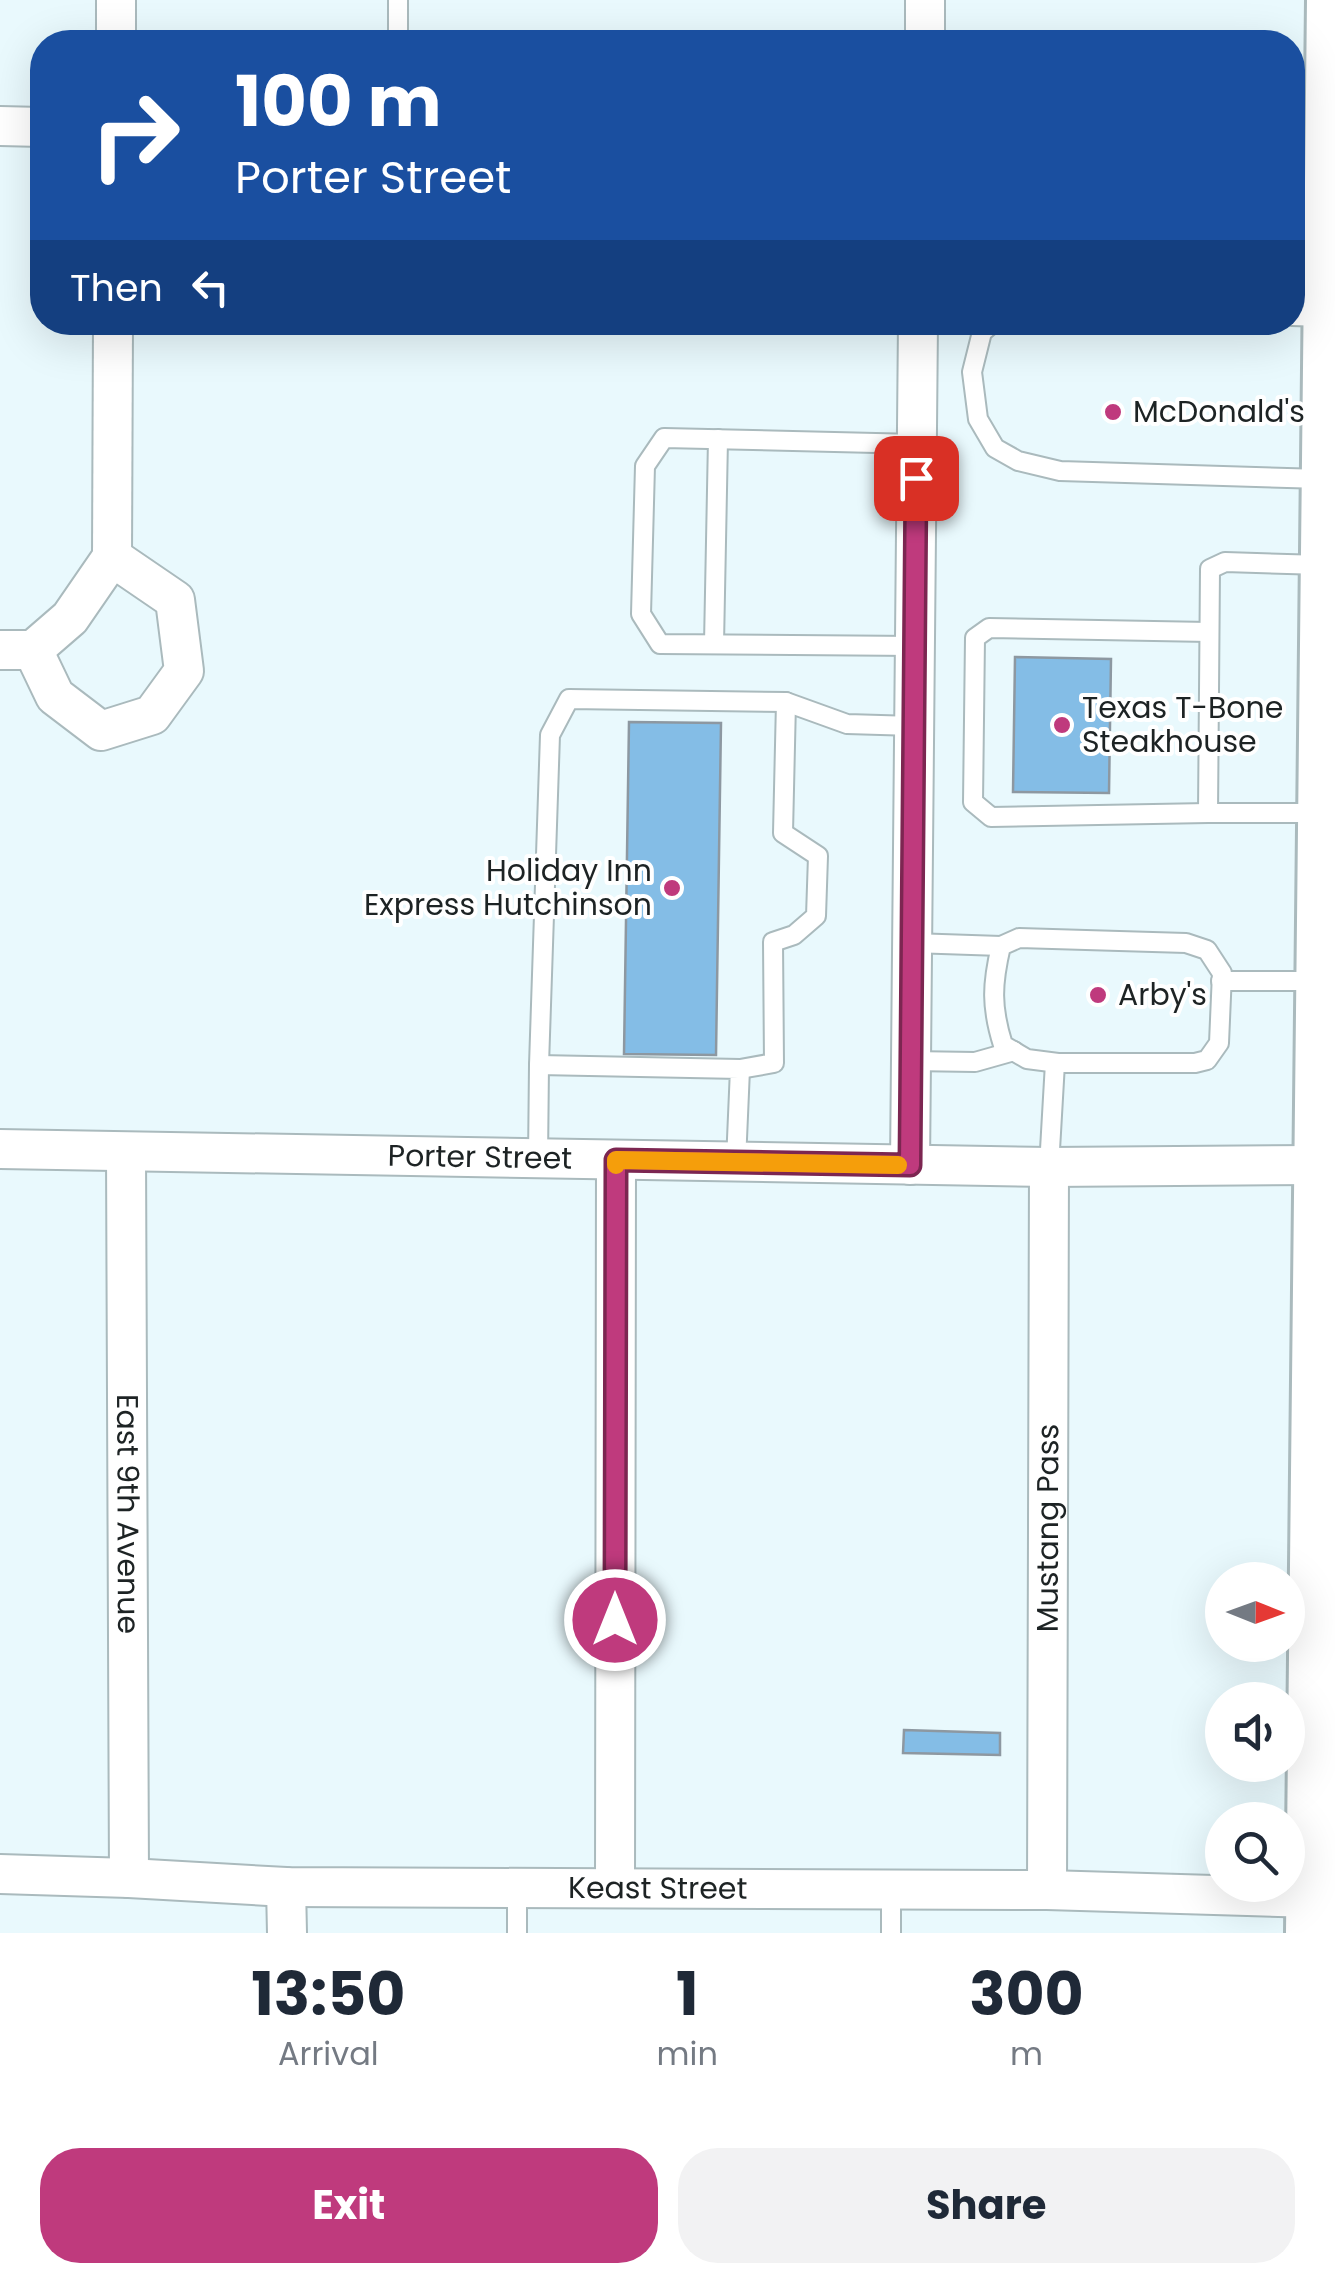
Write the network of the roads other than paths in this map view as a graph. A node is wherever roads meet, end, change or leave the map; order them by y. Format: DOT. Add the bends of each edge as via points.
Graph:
graph roads {
  1 [pos="116,0"];
  2 [pos="398,0"];
  3 [pos="925,0"];
  4 [pos="1333,0"];
  5 [pos="116,30"];
  6 [pos="398,30"];
  7 [pos="925,30"];
  8 [pos="0,126"];
  9 [pos="30,127"];
  10 [pos="1333,139"];
  11 [pos="1311,317"];
  12 [pos="113,335"];
  13 [pos="918,335"];
  14 [pos="981,335"];
  15 [pos="718,439"];
  16 [pos="916,444"];
  17 [pos="1328,479"];
  18 [pos="112,558"];
  19 [pos="1328,565"];
  20 [pos="1209,632"];
  21 [pos="714,644"];
  22 [pos="914,646"];
  23 [pos="16,650"];
  24 [pos="786,702"];
  25 [pos="914,726"];
  26 [pos="1324,813"];
  27 [pos="1208,814"];
  28 [pos="912,943"];
  29 [pos="1002,946"];
  30 [pos="1221,981"];
  31 [pos="1322,981"];
  32 [pos="1014,1051"];
  33 [pos="910,1061"];
  34 [pos="1055,1063"];
  35 [pos="539,1065"];
  36 [pos="740,1069"];
  37 [pos="0,1150"];
  38 [pos="126,1152"];
  39 [pos="538,1158"];
  40 [pos="616,1160"];
  41 [pos="736,1162"];
  42 [pos="910,1165"];
  43 [pos="1320,1165"];
  44 [pos="1049,1167"];
  45 [pos="1326,1454"];
  46 [pos="1325,1676"];
  47 [pos="0,1874"];
  48 [pos="129,1878"];
  49 [pos="286,1887"];
  50 [pos="517,1888"];
  51 [pos="614,1888"];
  52 [pos="891,1890"];
  53 [pos="1047,1890"];
  54 [pos="1312,1916"];
  55 [pos="287,1933"];
  56 [pos="516,1933"];
  57 [pos="891,1933"];
  1 -- 5 [label="street"];
  2 -- 6 [label="lane"];
  3 -- 7 [label="street"];
  4 -- 10 [label="street"];
  8 -- 9 [label="street"];
  10 -- 11 [label="street"];
  11 -- 17 [label="street"];
  12 -- 18 [label="street"];
  13 -- 16 [label="street"];
  14 -- 17 [label="lane" via="972,372 978,419 995,448 1018,461 1060,471"];
  15 -- 16 [label="lane"];
  15 -- 21 [label="lane"];
  15 -- 21 [label="lane" via="664,438 645,466 640,614 660,644"];
  16 -- 22 [label="street"];
  17 -- 19 [label="street"];
  18 -- 23 [label="street" via="70,618"];
  18 -- 23 [label="street" via="174,600 184,671 152,714 102,731 55,696"];
  19 -- 20 [label="lane" via="1225,562 1210,569"];
  19 -- 26 [label="street"];
  20 -- 27 [label="lane"];
  20 -- 27 [label="lane" via="990,628 976,638 973,802 992,817"];
  21 -- 22 [label="lane"];
  22 -- 25 [label="street"];
  24 -- 25 [label="lane" via="847,724"];
  24 -- 35 [label="lane" via="569,699 550,734"];
  24 -- 36 [label="lane" via="783,833 818,856 816,916 773,942 774,1063"];
  25 -- 28 [label="street"];
  26 -- 27 [label="lane"];
  26 -- 31 [label="street"];
  28 -- 29 [label="lane"];
  28 -- 33 [label="street"];
  29 -- 30 [label="lane" via="1019,938 1186,943 1207,950"];
  29 -- 32 [label="lane" via="994,1016 1004,1045"];
  30 -- 31 [label="lane"];
  30 -- 34 [label="lane" via="1219,1042 1207,1060"];
  31 -- 43 [label="street"];
  32 -- 33 [label="lane" via="976,1062"];
  32 -- 34 [label="lane"];
  33 -- 42 [label="street"];
  34 -- 44 [label="lane"];
  35 -- 36 [label="lane"];
  35 -- 39 [label="lane"];
  36 -- 41 [label="lane"];
  37 -- 38 [label="street, Porter Street"];
  38 -- 39 [label="street, Porter Street"];
  38 -- 48 [label="street, East 9th Avenue"];
  39 -- 40 [label="street, Porter Street"];
  40 -- 41 [label="street, Porter Street"];
  40 -- 51 [label="street"];
  41 -- 42 [label="street, Porter Street"];
  42 -- 44 [label="street, Porter Street"];
  43 -- 44 [label="street, Porter Street"];
  43 -- 45 [label="street"];
  44 -- 53 [label="street, Mustang Pass"];
  45 -- 46 [label="street"];
  46 -- 54 [label="street"];
  47 -- 48 [label="street, Keast Street"];
  48 -- 49 [label="street, Keast Street"];
  49 -- 50 [label="street, Keast Street"];
  49 -- 55 [label="street"];
  50 -- 51 [label="street, Keast Street"];
  50 -- 56 [label="lane"];
  51 -- 52 [label="street, Keast Street"];
  52 -- 53 [label="street, Keast Street"];
  52 -- 57 [label="lane"];
  53 -- 54 [label="street, Keast Street"];
}
